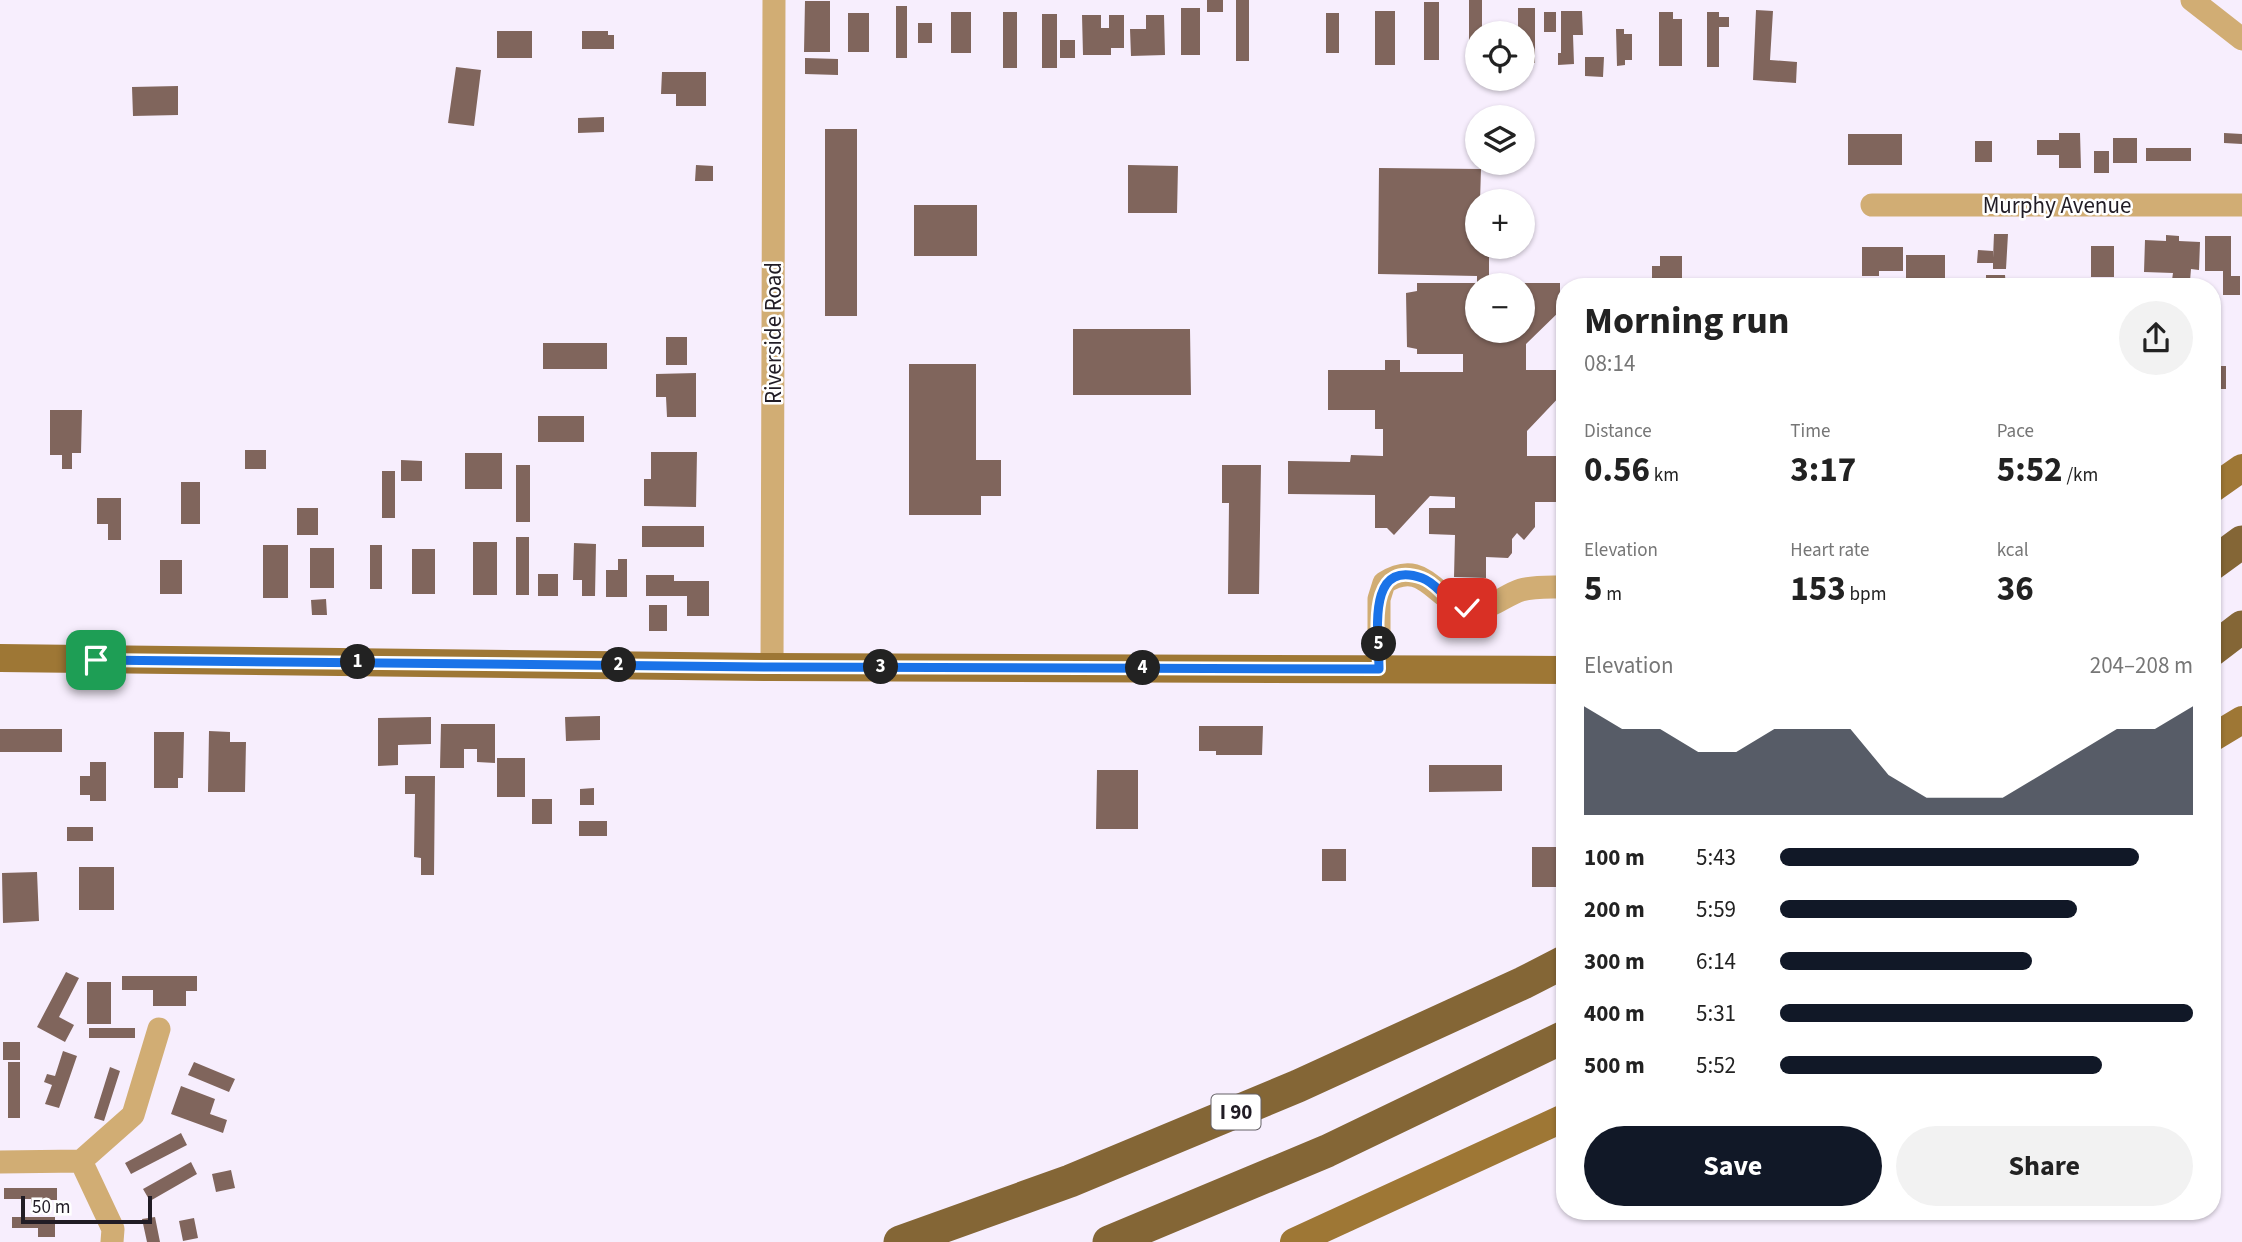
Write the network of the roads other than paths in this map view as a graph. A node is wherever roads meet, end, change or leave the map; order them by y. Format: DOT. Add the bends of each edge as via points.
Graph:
graph roads {
  1 [pos="774,0"];
  2 [pos="2192,0"];
  3 [pos="2242,39"];
  4 [pos="1872,205"];
  5 [pos="2242,205"];
  6 [pos="2242,468"];
  7 [pos="2221,483"];
  8 [pos="2242,542"];
  9 [pos="2221,557"];
  10 [pos="1556,587"];
  11 [pos="2242,627"];
  12 [pos="2221,643"];
  13 [pos="0,659"];
  14 [pos="772,667"];
  15 [pos="1379,669"];
  16 [pos="1556,670"];
  17 [pos="1556,966"];
  18 [pos="159,1029"];
  19 [pos="1556,1041"];
  20 [pos="1556,1122"];
  21 [pos="81,1161"];
  22 [pos="0,1162"];
  23 [pos="112,1242"];
  24 [pos="900,1242"];
  25 [pos="1109,1242"];
  26 [pos="1294,1242"];
  1 -- 14 [label="street, Riverside Road"];
  2 -- 3 [label="street"];
  4 -- 5 [label="street, Murphy Avenue"];
  6 -- 7 [label="main road"];
  8 -- 9 [label="highway"];
  10 -- 15 [label="street" via="1522,590 1492,605 1467,608 1424,579 1395,576 1384,583 1379,599"];
  11 -- 12 [label="highway"];
  13 -- 14 [label="main road"];
  14 -- 15 [label="main road"];
  15 -- 16 [label="main road"];
  17 -- 24 [label="highway, I 90" via="1273,1096 1070,1181"];
  18 -- 21 [label="street" via="133,1115"];
  19 -- 25 [label="highway" via="1327,1152"];
  20 -- 26 [label="main road"];
  21 -- 22 [label="street"];
  21 -- 23 [label="street" via="113,1229"];
}
